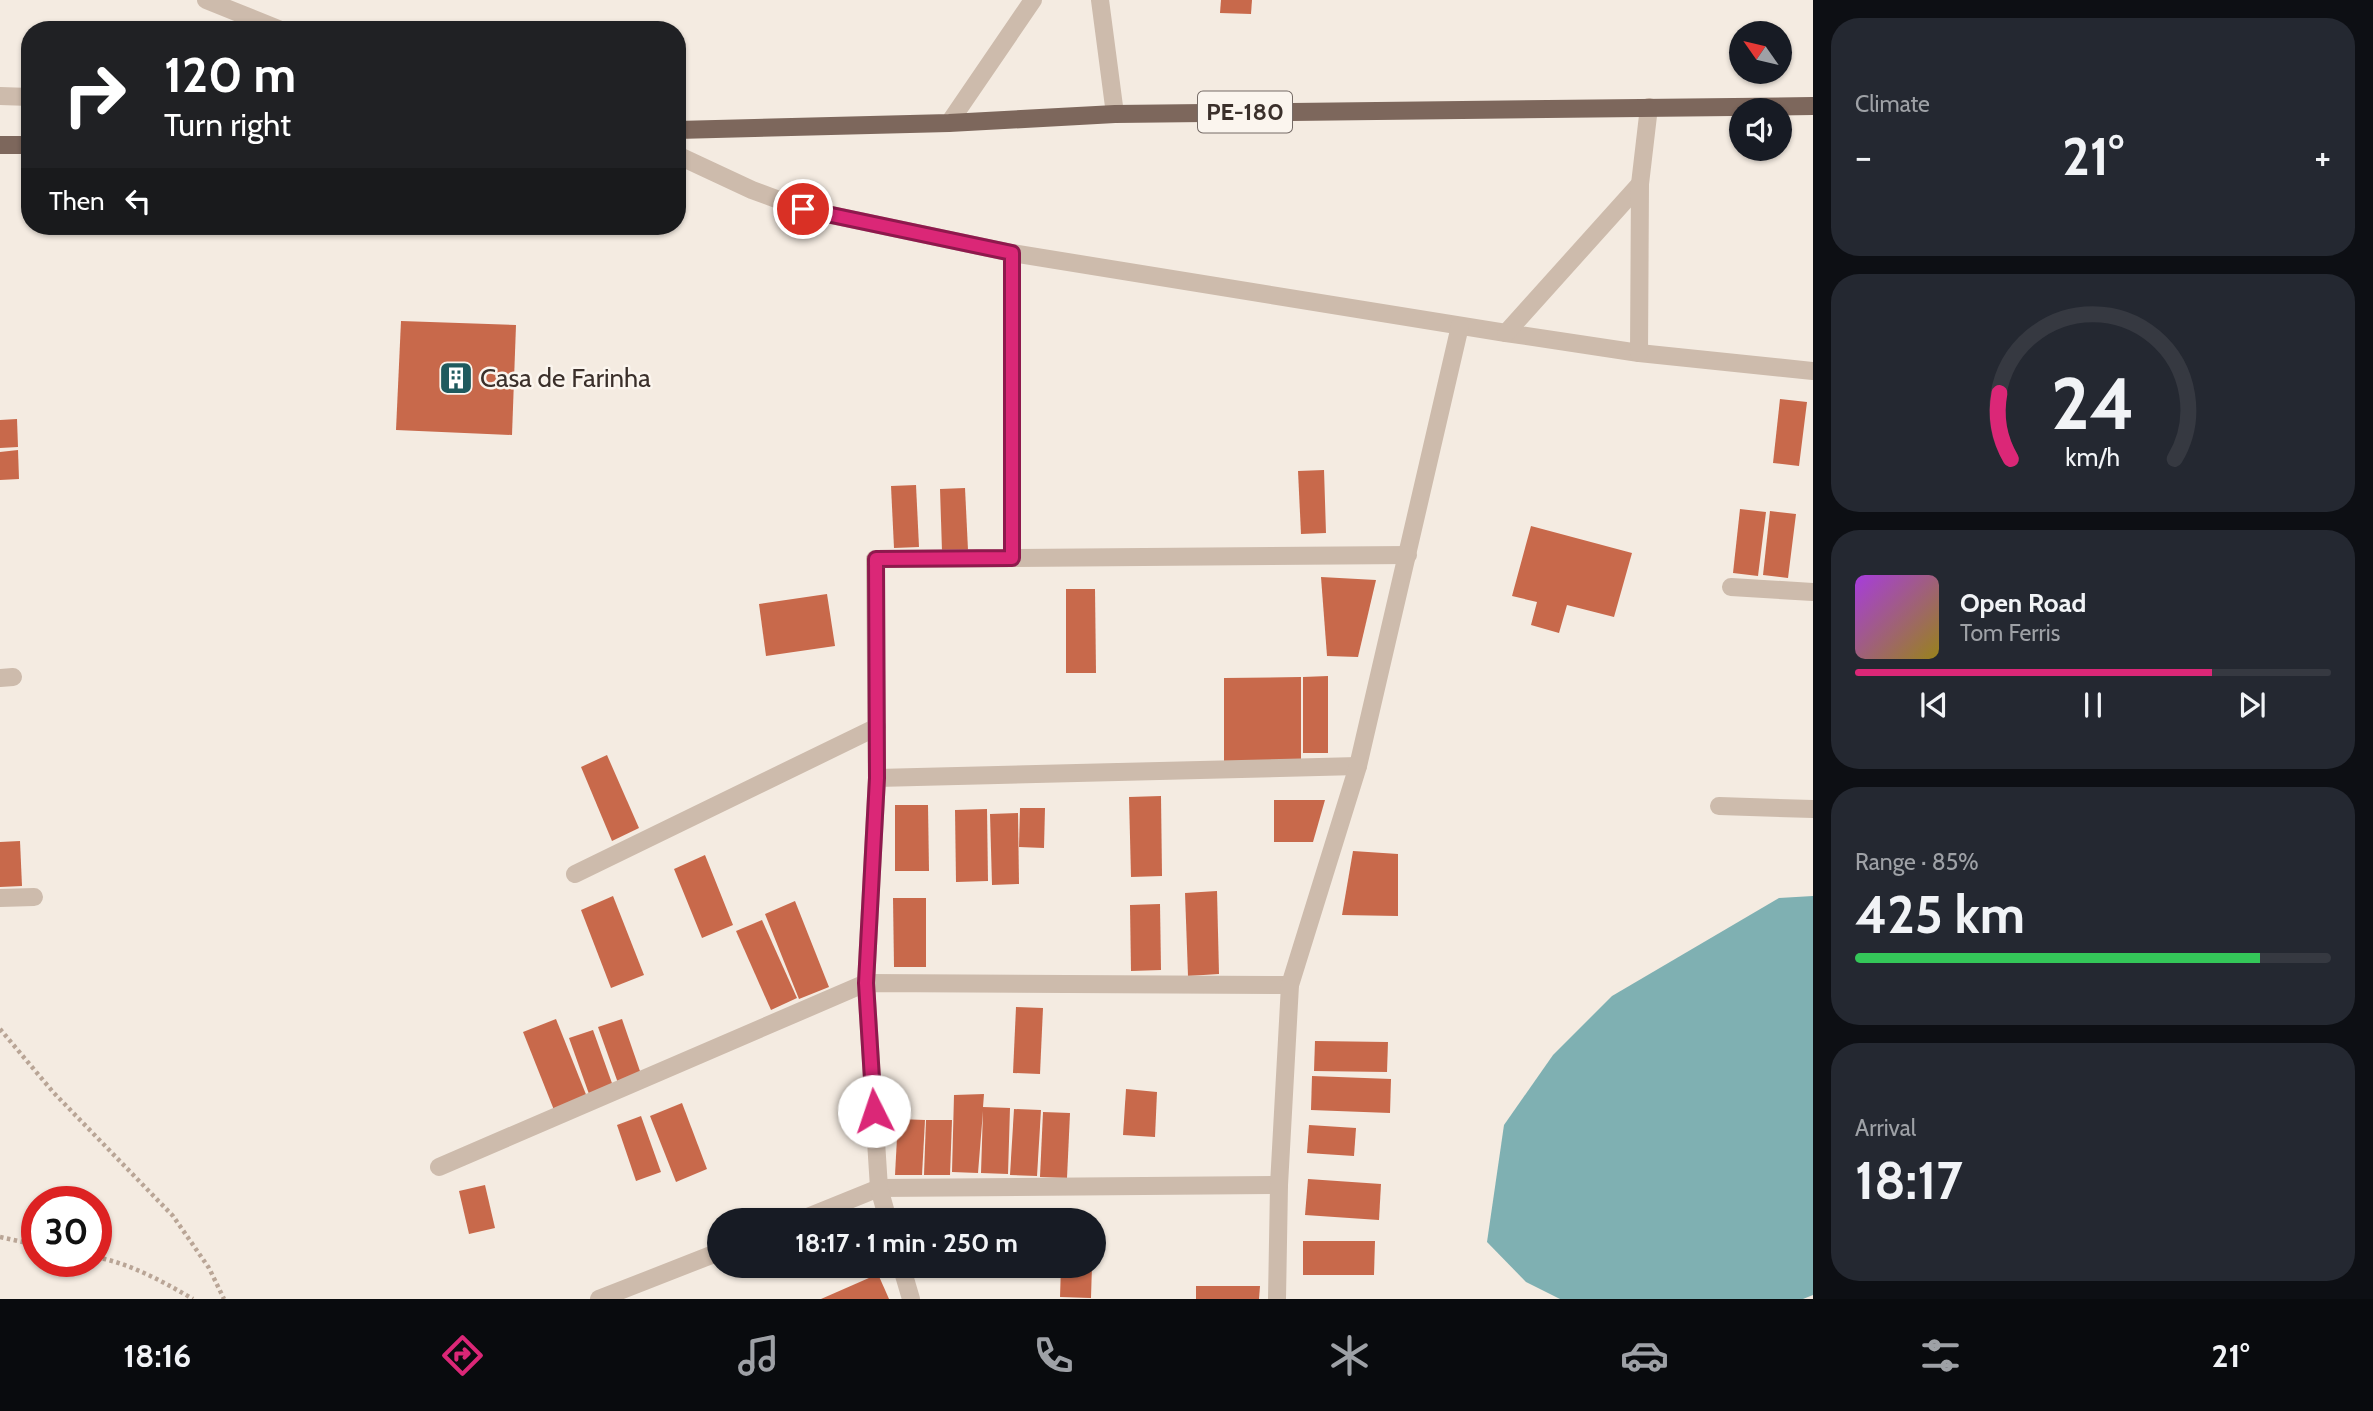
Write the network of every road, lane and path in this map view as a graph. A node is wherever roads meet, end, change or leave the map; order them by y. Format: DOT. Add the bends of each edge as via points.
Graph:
graph roads {
  1 [pos="206,0"];
  2 [pos="1033,0"];
  3 [pos="1100,0"];
  4 [pos="258,21"];
  5 [pos="0,96"];
  6 [pos="21,97"];
  7 [pos="1813,106"];
  8 [pos="1649,107"];
  9 [pos="1115,114"];
  10 [pos="949,123"];
  11 [pos="686,130"];
  12 [pos="0,145"];
  13 [pos="21,145"];
  14 [pos="686,159"];
  15 [pos="1640,184"];
  16 [pos="1012,253"];
  17 [pos="1460,326"];
  18 [pos="1506,334"];
  19 [pos="1639,353"];
  20 [pos="1813,371"];
  21 [pos="1408,555"];
  22 [pos="1012,558"];
  23 [pos="1731,587"];
  24 [pos="1813,592"];
  25 [pos="877,727"];
  26 [pos="1358,766"];
  27 [pos="877,778"];
  28 [pos="1719,806"];
  29 [pos="1813,809"];
  30 [pos="575,874"];
  31 [pos="34,897"];
  32 [pos="0,898"];
  33 [pos="866,983"];
  34 [pos="1290,985"];
  35 [pos="0,1029"];
  36 [pos="439,1167"];
  37 [pos="1279,1185"];
  38 [pos="879,1188"];
  39 [pos="830,1208"];
  40 [pos="885,1208"];
  41 [pos="0,1237"];
  42 [pos="21,1242"];
  43 [pos="707,1257"];
  44 [pos="112,1260"];
  45 [pos="905,1278"];
  46 [pos="193,1299"];
  47 [pos="224,1299"];
  48 [pos="599,1299"];
  49 [pos="911,1299"];
  50 [pos="1278,1299"];
  1 -- 4 [label="street"];
  2 -- 10 [label="street"];
  3 -- 9 [label="street"];
  5 -- 6 [label="street"];
  7 -- 8 [label="main road, PE-180"];
  8 -- 9 [label="main road, PE-180"];
  8 -- 15 [label="street"];
  9 -- 10 [label="main road, PE-180"];
  10 -- 11 [label="main road, PE-180"];
  12 -- 13 [label="main road"];
  14 -- 16 [label="street" via="803,209"];
  15 -- 18 [label="street"];
  15 -- 19 [label="street"];
  16 -- 17 [label="street"];
  16 -- 22 [label="street"];
  17 -- 18 [label="street"];
  17 -- 21 [label="street"];
  18 -- 19 [label="street"];
  19 -- 20 [label="street"];
  21 -- 22 [label="street"];
  21 -- 26 [label="street"];
  22 -- 25 [label="street" via="876,559"];
  23 -- 24 [label="street"];
  25 -- 27 [label="street"];
  25 -- 30 [label="street"];
  26 -- 27 [label="street"];
  26 -- 34 [label="street"];
  27 -- 33 [label="street"];
  28 -- 29 [label="street"];
  31 -- 32 [label="street"];
  33 -- 34 [label="street"];
  33 -- 36 [label="street"];
  33 -- 38 [label="street"];
  34 -- 37 [label="street"];
  35 -- 47 [label="path" via="53,1092 173,1216"];
  37 -- 38 [label="street"];
  37 -- 50 [label="street"];
  38 -- 39 [label="street"];
  38 -- 40 [label="street"];
  41 -- 42 [label="path"];
  43 -- 48 [label="street"];
  44 -- 46 [label="path"];
  45 -- 49 [label="street"];
}
